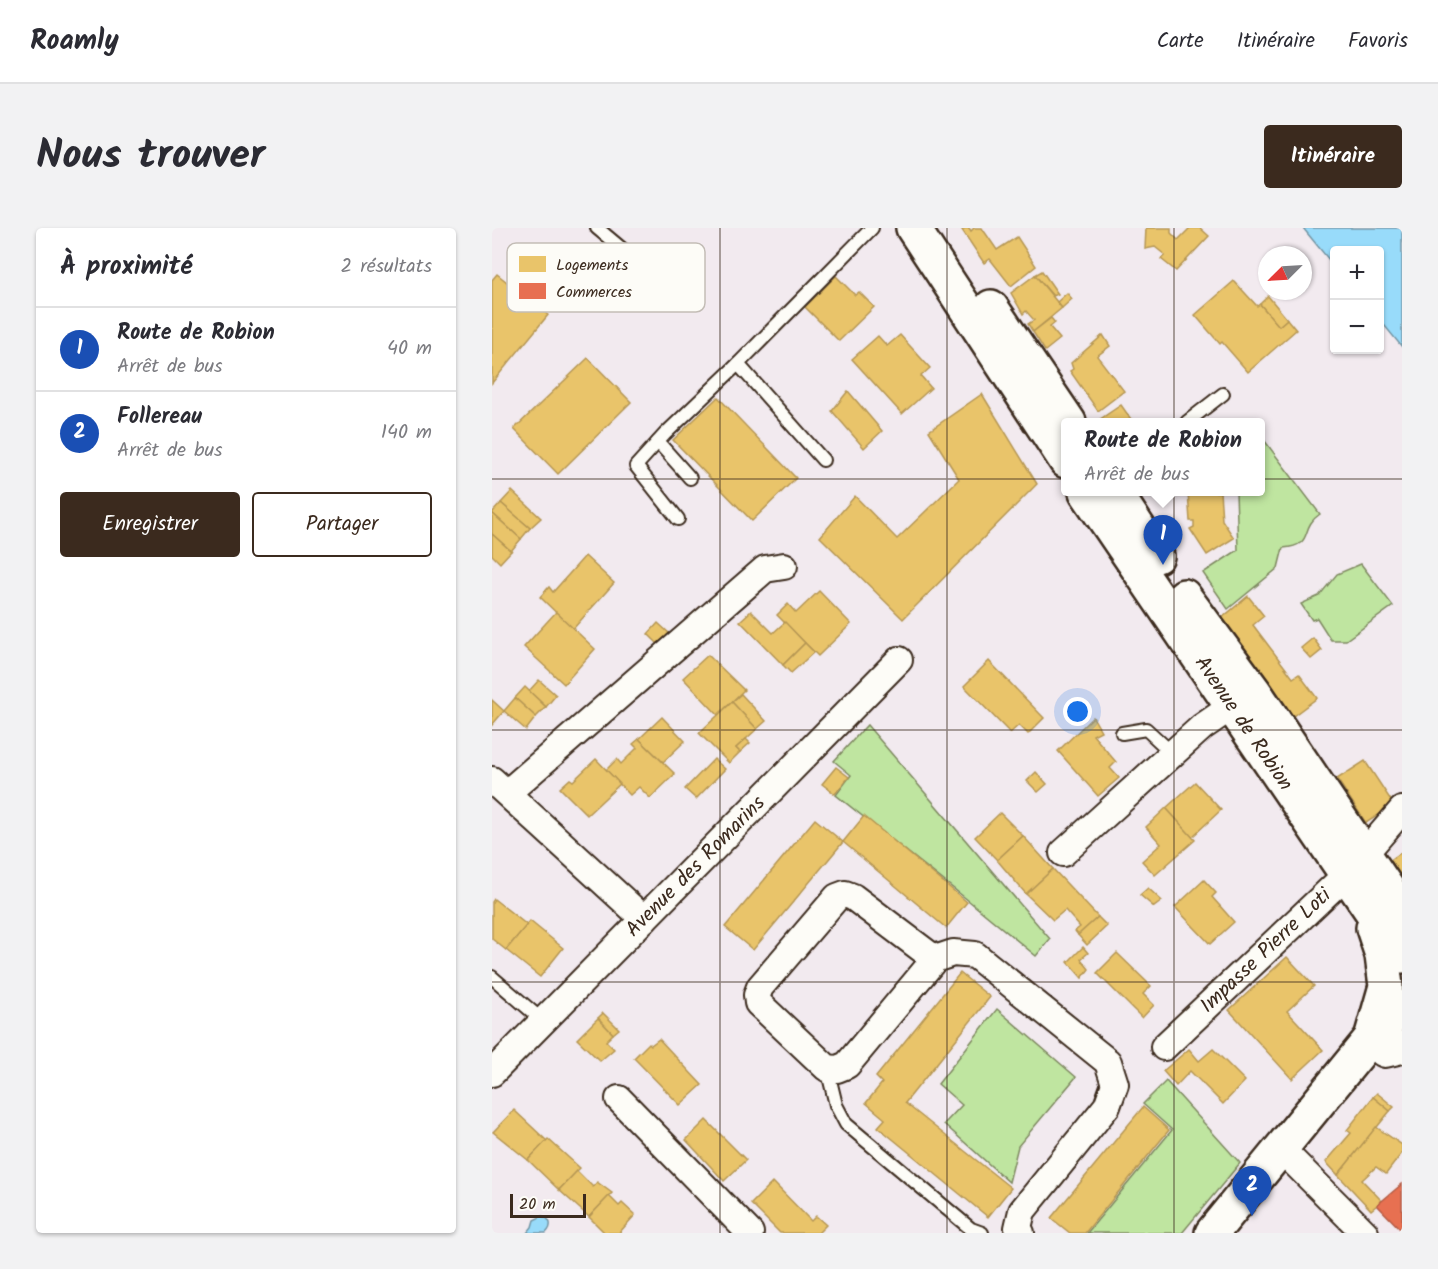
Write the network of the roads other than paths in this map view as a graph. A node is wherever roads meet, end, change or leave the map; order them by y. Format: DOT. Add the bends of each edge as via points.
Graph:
graph roads {
  1 [pos="597,228"];
  2 [pos="872,228"];
  3 [pos="913,228"];
  4 [pos="938,228"];
  5 [pos="615,243"];
  6 [pos="738,364"];
  7 [pos="1223,394"];
  8 [pos="1066,418"];
  9 [pos="1193,418"];
  10 [pos="658,442"];
  11 [pos="1061,455"];
  12 [pos="823,460"];
  13 [pos="690,478"];
  14 [pos="1100,496"];
  15 [pos="678,519"];
  16 [pos="784,566"];
  17 [pos="899,660"];
  18 [pos="1243,698"];
  19 [pos="1122,733"];
  20 [pos="1173,754"];
  21 [pos="500,787"];
  22 [pos="1402,810"];
  23 [pos="1063,853"];
  24 [pos="1357,874"];
  25 [pos="1402,910"];
  26 [pos="644,919"];
  27 [pos="1402,956"];
  28 [pos="935,959"];
  29 [pos="492,976"];
  30 [pos="1402,1007"];
  31 [pos="543,1022"];
  32 [pos="1390,1043"];
  33 [pos="1164,1047"];
  34 [pos="827,1068"];
  35 [pos="492,1073"];
  36 [pos="619,1099"];
  37 [pos="1287,1154"];
  38 [pos="1016,1230"];
  39 [pos="748,1232"];
  40 [pos="982,1233"];
  41 [pos="1212,1233"];
  42 [pos="1238,1233"];
  43 [pos="1365,1233"];
  1 -- 5 [label="lane"];
  2 -- 6 [label="lane"];
  3 -- 11 [label="main road"];
  4 -- 8 [label="main road"];
  6 -- 10 [label="lane"];
  6 -- 12 [label="lane"];
  7 -- 9 [label="lane"];
  10 -- 13 [label="lane"];
  10 -- 15 [label="lane" via="636,466"];
  14 -- 18 [label="main road, Avenue de Robion"];
  16 -- 21 [label="street" via="765,569"];
  17 -- 26 [label="street, Avenue des Romarins"];
  18 -- 20 [label="street"];
  18 -- 24 [label="main road, Avenue de Robion"];
  19 -- 20 [label="lane" via="1146,729"];
  20 -- 23 [label="street"];
  21 -- 26 [label="street"];
  22 -- 24 [label="street, Impasse Pierre Loti"];
  24 -- 25 [label="main road, Avenue de Robion"];
  24 -- 27 [label="main road, Avenue de Robion"];
  24 -- 32 [label="main road" via="1382,955"];
  24 -- 33 [label="street, Impasse Pierre Loti"];
  26 -- 31 [label="street, Avenue des Romarins"];
  28 -- 34 [label="street" via="847,1065"];
  28 -- 34 [label="street" via="853,897 837,897 757,995 758,1003"];
  28 -- 38 [label="street" via="953,953 975,955 1108,1062 1115,1084 1107,1106 1022,1211"];
  29 -- 31 [label="lane"];
  30 -- 32 [label="main road"];
  31 -- 35 [label="street, Avenue des Romarins"];
  32 -- 37 [label="main road"];
  34 -- 40 [label="lane" via="836,1105 846,1124 971,1229"];
  36 -- 39 [label="street"];
  37 -- 41 [label="main road"];
  37 -- 42 [label="main road"];
  37 -- 43 [label="street"];
}
